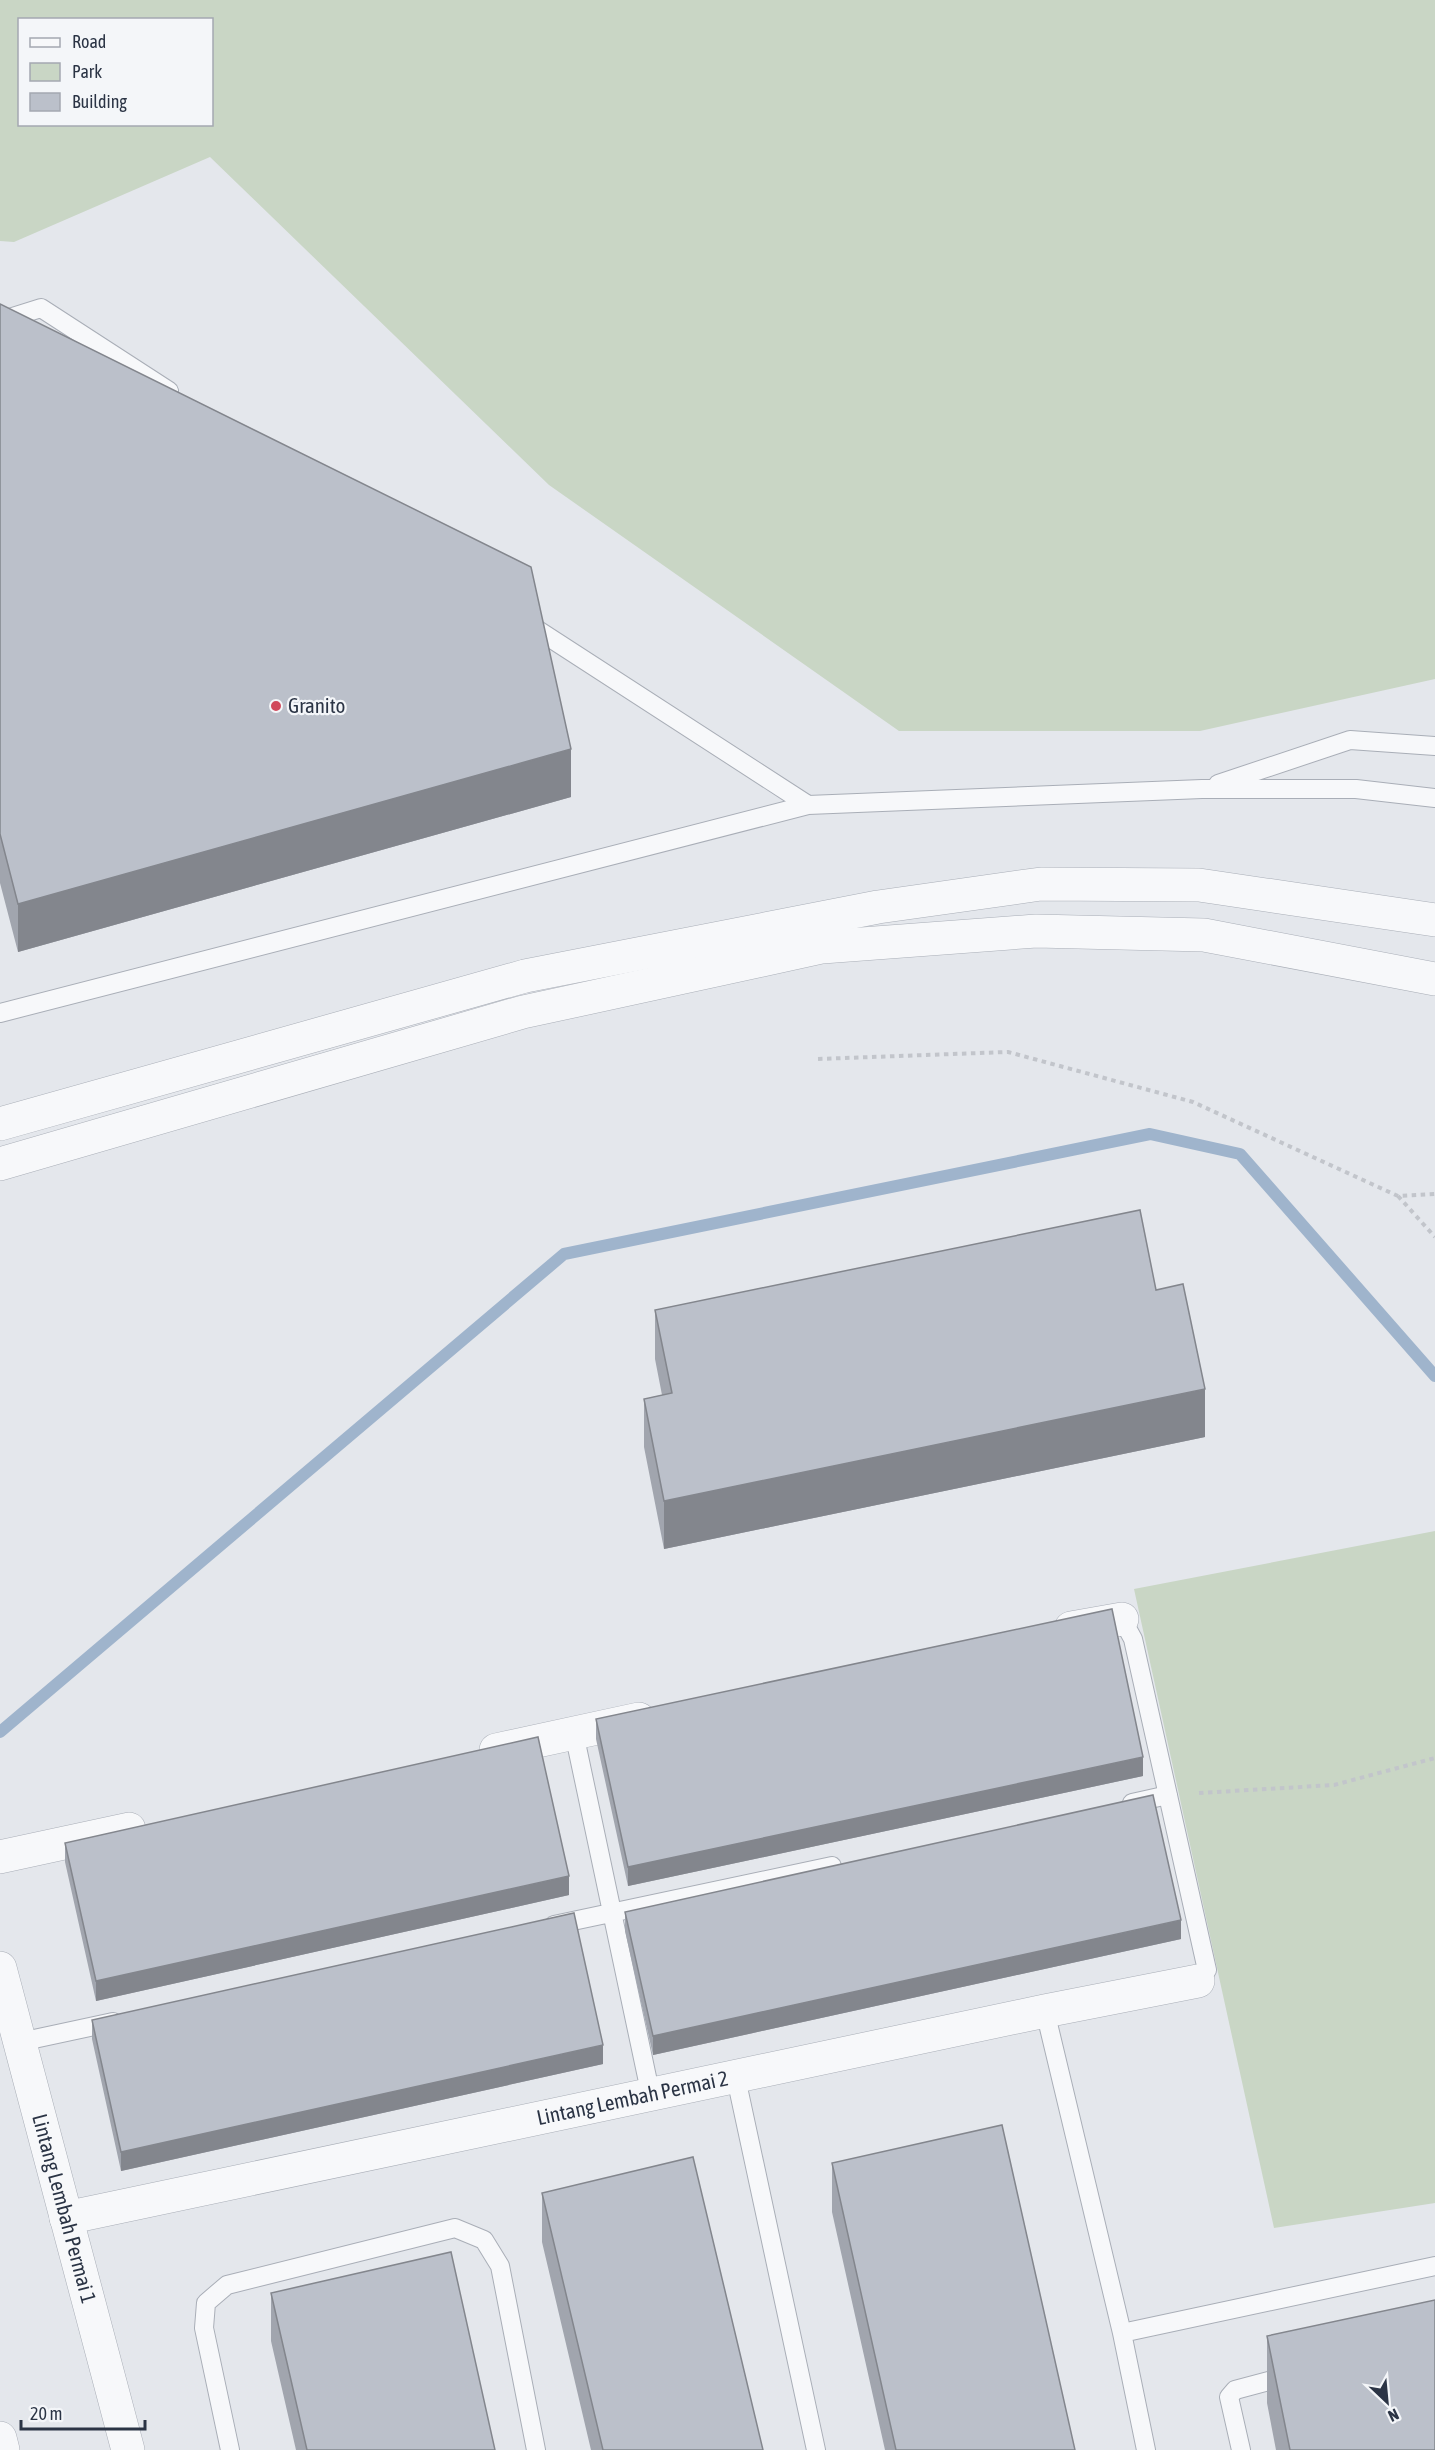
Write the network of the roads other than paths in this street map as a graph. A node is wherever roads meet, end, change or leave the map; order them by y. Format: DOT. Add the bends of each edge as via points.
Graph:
graph roads {
  1 [pos="0,321"];
  2 [pos="180,398"];
  3 [pos="509,611"];
  4 [pos="1435,746"];
  5 [pos="1202,789"];
  6 [pos="1435,798"];
  7 [pos="808,805"];
  8 [pos="1435,920"];
  9 [pos="1435,979"];
  10 [pos="0,1013"];
  11 [pos="0,1124"];
  12 [pos="0,1164"];
  13 [pos="1122,1619"];
  14 [pos="1045,1633"];
  15 [pos="664,1714"];
  16 [pos="574,1733"];
  17 [pos="469,1756"];
  18 [pos="1168,1795"];
  19 [pos="1110,1807"];
  20 [pos="164,1822"];
  21 [pos="0,1857"];
  22 [pos="844,1863"];
  23 [pos="612,1912"];
  24 [pos="531,1930"];
  25 [pos="0,1968"];
  26 [pos="1198,1981"];
  27 [pos="1045,2011"];
  28 [pos="136,2017"];
  29 [pos="20,2042"];
  30 [pos="735,2078"];
  31 [pos="651,2096"];
  32 [pos="66,2218"];
  33 [pos="1435,2266"];
  34 [pos="1122,2333"];
  35 [pos="1303,2372"];
  36 [pos="0,2438"];
  37 [pos="3,2450"];
  38 [pos="128,2450"];
  39 [pos="230,2450"];
  40 [pos="536,2450"];
  41 [pos="816,2450"];
  42 [pos="1146,2450"];
  43 [pos="1241,2450"];
  1 -- 2 [label="lane" via="41,308"];
  3 -- 7 [label="lane"];
  4 -- 5 [label="lane" via="1350,740"];
  5 -- 6 [label="lane" via="1356,789"];
  5 -- 7 [label="lane"];
  7 -- 10 [label="lane"];
  8 -- 11 [label="street" via="1199,885 1041,884 878,907 525,976"];
  9 -- 12 [label="street" via="1204,935 1036,931 822,947 523,1012"];
  13 -- 14 [label="street"];
  13 -- 18 [label="lane" via="1133,1639"];
  15 -- 16 [label="street"];
  16 -- 17 [label="street"];
  16 -- 23 [label="lane"];
  18 -- 19 [label="lane"];
  18 -- 26 [label="lane" via="1207,1970"];
  20 -- 21 [label="street"];
  22 -- 23 [label="lane"];
  23 -- 24 [label="lane"];
  23 -- 31 [label="lane"];
  25 -- 29 [label="street, Lintang Lembah Permai 1"];
  26 -- 27 [label="street, Lintang Lembah Permai 2"];
  27 -- 30 [label="street, Lintang Lembah Permai 2"];
  27 -- 34 [label="lane"];
  28 -- 29 [label="lane"];
  29 -- 32 [label="street, Lintang Lembah Permai 1"];
  30 -- 31 [label="street, Lintang Lembah Permai 2"];
  30 -- 41 [label="lane"];
  31 -- 32 [label="street, Lintang Lembah Permai 2"];
  32 -- 38 [label="street, Lintang Lembah Permai 1"];
  33 -- 34 [label="lane"];
  34 -- 42 [label="lane"];
  35 -- 43 [label="lane" via="1230,2393"];
  36 -- 37 [label="street"];
  39 -- 40 [label="lane" via="204,2328 206,2303 227,2285 455,2228 484,2240 500,2266"];
}
